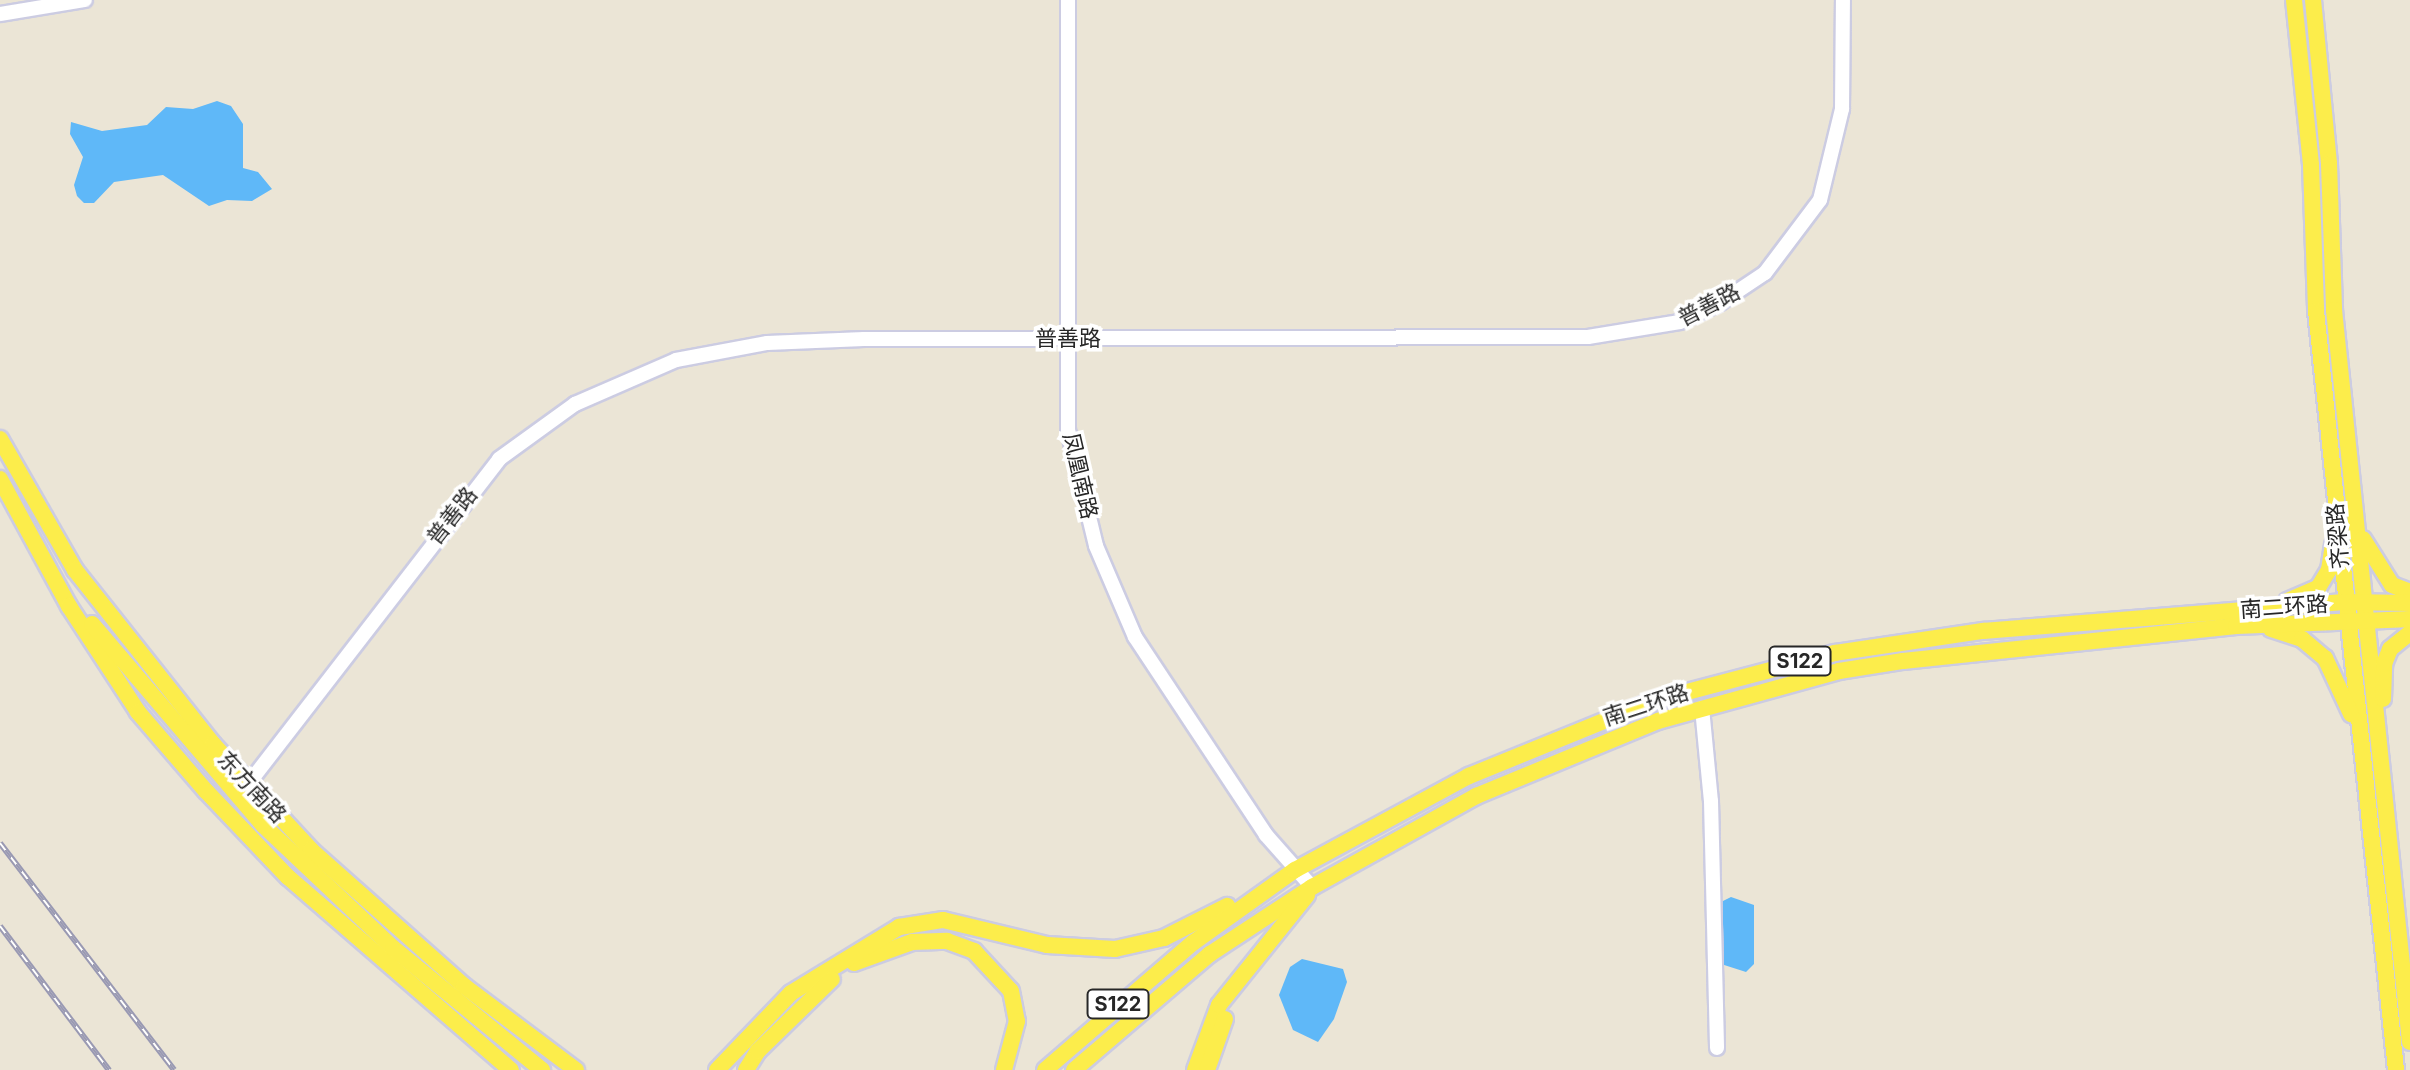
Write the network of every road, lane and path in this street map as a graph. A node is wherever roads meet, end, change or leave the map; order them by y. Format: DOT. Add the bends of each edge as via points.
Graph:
graph roads {
  1 [pos="85,0"];
  2 [pos="1068,0"];
  3 [pos="1843,0"];
  4 [pos="2294,0"];
  5 [pos="2313,0"];
  6 [pos="0,14"];
  7 [pos="1066,339"];
  8 [pos="0,439"];
  9 [pos="0,479"];
  10 [pos="2336,522"];
  11 [pos="2356,524"];
  12 [pos="47,566"];
  13 [pos="2410,592"];
  14 [pos="2344,602"];
  15 [pos="2410,603"];
  16 [pos="2365,612"];
  17 [pos="2258,617"];
  18 [pos="2410,619"];
  19 [pos="2346,621"];
  20 [pos="2410,633"];
  21 [pos="1899,642"];
  22 [pos="1903,661"];
  23 [pos="1702,708"];
  24 [pos="2361,738"];
  25 [pos="2379,741"];
  26 [pos="249,783"];
  27 [pos="1295,870"];
  28 [pos="1312,887"];
  29 [pos="1250,965"];
  30 [pos="2410,1042"];
  31 [pos="1717,1048"];
  32 [pos="541,1069"];
  33 [pos="511,1070"];
  34 [pos="576,1070"];
  35 [pos="717,1070"];
  36 [pos="743,1070"];
  37 [pos="1004,1070"];
  38 [pos="1045,1070"];
  39 [pos="1074,1070"];
  40 [pos="1195,1070"];
  41 [pos="1207,1070"];
  42 [pos="2396,1070"];
  1 -- 6 [label="street"];
  2 -- 7 [label="street, 凤凰南路"];
  3 -- 7 [label="street, 普善路" via="1842,109 1820,200 1765,273 1680,322 1588,337"];
  4 -- 10 [label="main road, 齐梁路"];
  5 -- 11 [label="main road, 齐梁路" via="2329,164 2334,310"];
  7 -- 26 [label="street, 普善路" via="767,343 676,360 575,404 499,459"];
  7 -- 27 [label="street, 凤凰南路" via="1068,430 1096,546 1135,637 1266,835"];
  8 -- 26 [label="main road, 东方南路" via="75,570 166,688"];
  9 -- 12 [label="main road, 东方南路"];
  10 -- 14 [label="main road, 齐梁路"];
  10 -- 17 [label="main road" via="2329,570 2318,588"];
  11 -- 13 [label="main road" via="2375,565 2392,585"];
  11 -- 16 [label="main road, 齐梁路"];
  12 -- 32 [label="main road" via="134,678 264,826 393,948"];
  12 -- 33 [label="main road, 东方南路" via="138,712 206,791 288,877"];
  14 -- 16 [label="main road, S122"];
  14 -- 17 [label="main road, 南二环路 / S122"];
  14 -- 19 [label="main road, 齐梁路"];
  15 -- 16 [label="main road, S122"];
  16 -- 18 [label="main road, S122"];
  16 -- 19 [label="main road, S122"];
  16 -- 25 [label="main road, 齐梁路"];
  17 -- 19 [label="main road, 南二环路 / S122"];
  17 -- 21 [label="main road, 南二环路 / S122"];
  17 -- 22 [label="main road, 南二环路 / S122"];
  17 -- 24 [label="main road" via="2302,639 2325,658"];
  19 -- 24 [label="main road, 齐梁路"];
  20 -- 25 [label="main road" via="2390,649 2384,664"];
  21 -- 22 [label="main road"];
  21 -- 27 [label="main road, 南二环路 / S122" via="1737,677 1602,719 1469,776"];
  22 -- 23 [label="main road, 南二环路 / S122" via="1839,671"];
  23 -- 28 [label="main road, 南二环路 / S122" via="1545,764 1416,827"];
  23 -- 31 [label="street" via="1711,801"];
  24 -- 42 [label="main road, 齐梁路"];
  25 -- 30 [label="main road, 齐梁路"];
  26 -- 34 [label="main road, 东方南路" via="311,850 464,986"];
  27 -- 28 [label="street, 凤凰南路"];
  27 -- 35 [label="main road" via="1164,938 1115,949 1047,945 943,920 899,927 791,993"];
  27 -- 38 [label="main road, 南二环路 / S122" via="1194,942"];
  28 -- 29 [label="main road" via="1278,937"];
  28 -- 39 [label="main road, 南二环路 / S122" via="1210,954"];
  29 -- 40 [label="main road" via="1219,1005"];
  29 -- 41 [label="main road"];
  36 -- 37 [label="main road" via="817,988 864,957 912,942 947,941 974,951 1011,991 1017,1021"];
}
